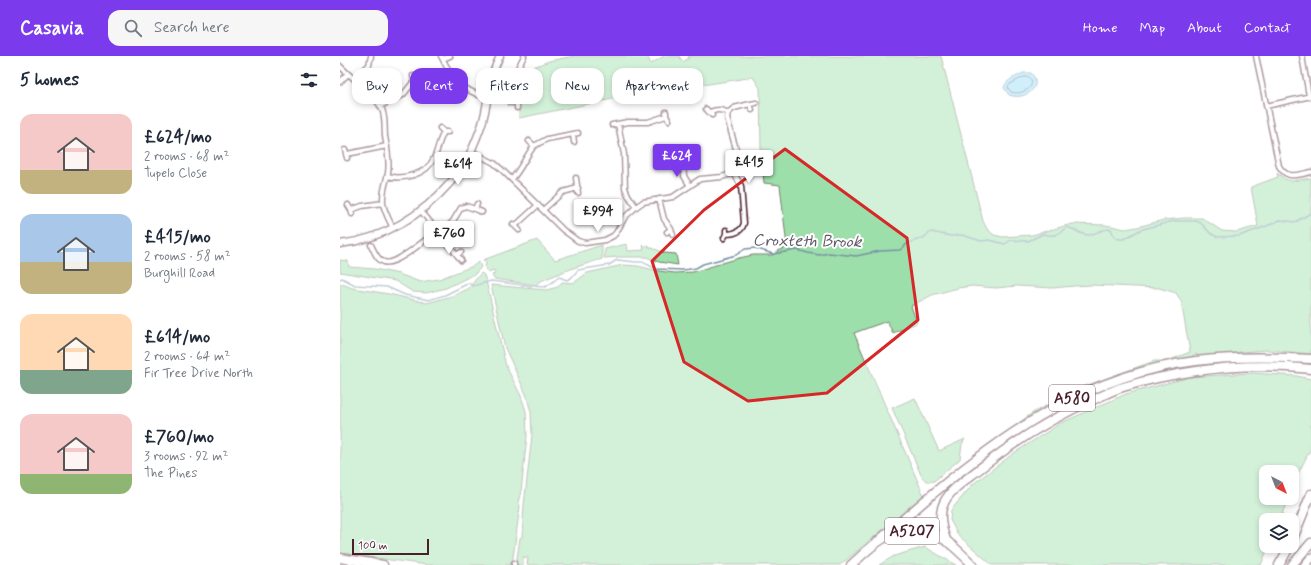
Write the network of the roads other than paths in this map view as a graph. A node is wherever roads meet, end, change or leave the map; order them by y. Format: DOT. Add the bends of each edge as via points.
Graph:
graph roads {
  1 [pos="371,56"];
  2 [pos="450,56"];
  3 [pos="500,56"];
  4 [pos="524,56"];
  5 [pos="1256,56"];
  6 [pos="1302,56"];
  7 [pos="442,58"];
  8 [pos="340,66"];
  9 [pos="366,68"];
  10 [pos="495,68"];
  11 [pos="518,68"];
  12 [pos="348,74"];
  13 [pos="352,77"];
  14 [pos="340,82"];
  15 [pos="410,88"];
  16 [pos="476,94"];
  17 [pos="1310,96"];
  18 [pos="756,103"];
  19 [pos="487,104"];
  20 [pos="517,104"];
  21 [pos="750,104"];
  22 [pos="380,106"];
  23 [pos="1266,106"];
  24 [pos="517,108"];
  25 [pos="752,110"];
  26 [pos="710,112"];
  27 [pos="728,113"];
  28 [pos="667,116"];
  29 [pos="618,124"];
  30 [pos="612,125"];
  31 [pos="444,131"];
  32 [pos="578,133"];
  33 [pos="573,134"];
  34 [pos="529,141"];
  35 [pos="574,142"];
  36 [pos="387,146"];
  37 [pos="534,146"];
  38 [pos="471,151"];
  39 [pos="346,154"];
  40 [pos="683,163"];
  41 [pos="1311,172"];
  42 [pos="734,173"];
  43 [pos="387,176"];
  44 [pos="576,178"];
  45 [pos="512,179"];
  46 [pos="690,186"];
  47 [pos="578,188"];
  48 [pos="578,193"];
  49 [pos="659,199"];
  50 [pos="383,203"];
  51 [pos="477,204"];
  52 [pos="348,205"];
  53 [pos="538,205"];
  54 [pos="636,207"];
  55 [pos="475,209"];
  56 [pos="543,210"];
  57 [pos="421,211"];
  58 [pos="482,212"];
  59 [pos="393,228"];
  60 [pos="519,230"];
  61 [pos="439,232"];
  62 [pos="725,234"];
  63 [pos="673,235"];
  64 [pos="340,244"];
  65 [pos="371,245"];
  66 [pos="462,260"];
  67 [pos="1311,359"];
  68 [pos="1311,369"];
  69 [pos="1311,494"];
  70 [pos="1299,524"];
  71 [pos="947,542"];
  72 [pos="1311,543"];
  73 [pos="875,544"];
  74 [pos="1286,553"];
  75 [pos="340,558"];
  76 [pos="1311,558"];
  77 [pos="383,565"];
  78 [pos="851,565"];
  79 [pos="973,565"];
  80 [pos="1279,565"];
  81 [pos="1292,565"];
  82 [pos="1305,565"];
  1 -- 9 [label="street"];
  2 -- 7 [label="street"];
  3 -- 10 [label="street"];
  4 -- 11 [label="street"];
  5 -- 23 [label="street"];
  6 -- 17 [label="street"];
  7 -- 16 [label="street" via="459,84"];
  8 -- 12 [label="street"];
  12 -- 13 [label="street"];
  12 -- 14 [label="street"];
  15 -- 22 [label="street" via="403,95"];
  17 -- 23 [label="street"];
  18 -- 21 [label="street"];
  19 -- 38 [label="street"];
  20 -- 24 [label="street"];
  21 -- 25 [label="street"];
  21 -- 27 [label="street" via="734,108"];
  22 -- 36 [label="street" via="384,114"];
  23 -- 41 [label="street" via="1279,166 1283,173 1295,175"];
  26 -- 27 [label="street" via="721,110"];
  27 -- 42 [label="street" via="738,156"];
  28 -- 29 [label="street" via="648,122"];
  29 -- 30 [label="street"];
  29 -- 54 [label="street" via="624,154 625,188"];
  31 -- 43 [label="street" via="434,160 428,166 409,177"];
  32 -- 33 [label="street"];
  33 -- 35 [label="street"];
  33 -- 37 [label="street" via="547,139"];
  34 -- 37 [label="street"];
  36 -- 39 [label="street"];
  36 -- 43 [label="street"];
  37 -- 45 [label="street"];
  38 -- 45 [label="street" via="494,164"];
  38 -- 57 [label="street" via="455,177"];
  40 -- 46 [label="street" via="684,176"];
  42 -- 46 [label="street" via="704,178"];
  42 -- 62 [label="street" via="741,186 744,224 740,231"];
  43 -- 50 [label="street"];
  44 -- 47 [label="street"];
  45 -- 53 [label="street"];
  46 -- 49 [label="street" via="673,197"];
  47 -- 48 [label="street"];
  47 -- 56 [label="street" via="563,192"];
  49 -- 54 [label="street" via="647,201"];
  49 -- 63 [label="street" via="664,219"];
  50 -- 52 [label="street" via="362,206 351,212"];
  50 -- 59 [label="street"];
  51 -- 55 [label="street"];
  53 -- 56 [label="street"];
  53 -- 60 [label="street" via="514,225"];
  54 -- 56 [label="street" via="625,217 613,236 589,243 582,243 573,238"];
  55 -- 58 [label="street"];
  55 -- 61 [label="street" via="466,206 461,208 453,221"];
  57 -- 59 [label="street"];
  57 -- 61 [label="street"];
  59 -- 64 [label="street" via="364,239"];
  61 -- 65 [label="street" via="401,258 387,263 378,258"];
  61 -- 66 [label="street" via="459,253"];
  67 -- 73 [label="highway, A580" via="1248,358 1196,361 1158,368 1086,391 1008,435 941,487"];
  68 -- 71 [label="highway, A580" via="1254,366 1199,370 1122,387 1088,402 1036,428 950,493 940,515"];
  69 -- 70 [label="highway"];
  71 -- 73 [label="highway, A5207" via="928,533 907,532"];
  71 -- 79 [label="highway, A5207"];
  72 -- 81 [label="highway"];
  73 -- 78 [label="highway, A5207"];
  74 -- 80 [label="highway"];
  75 -- 77 [label="highway"];
  76 -- 82 [label="highway"];
}
